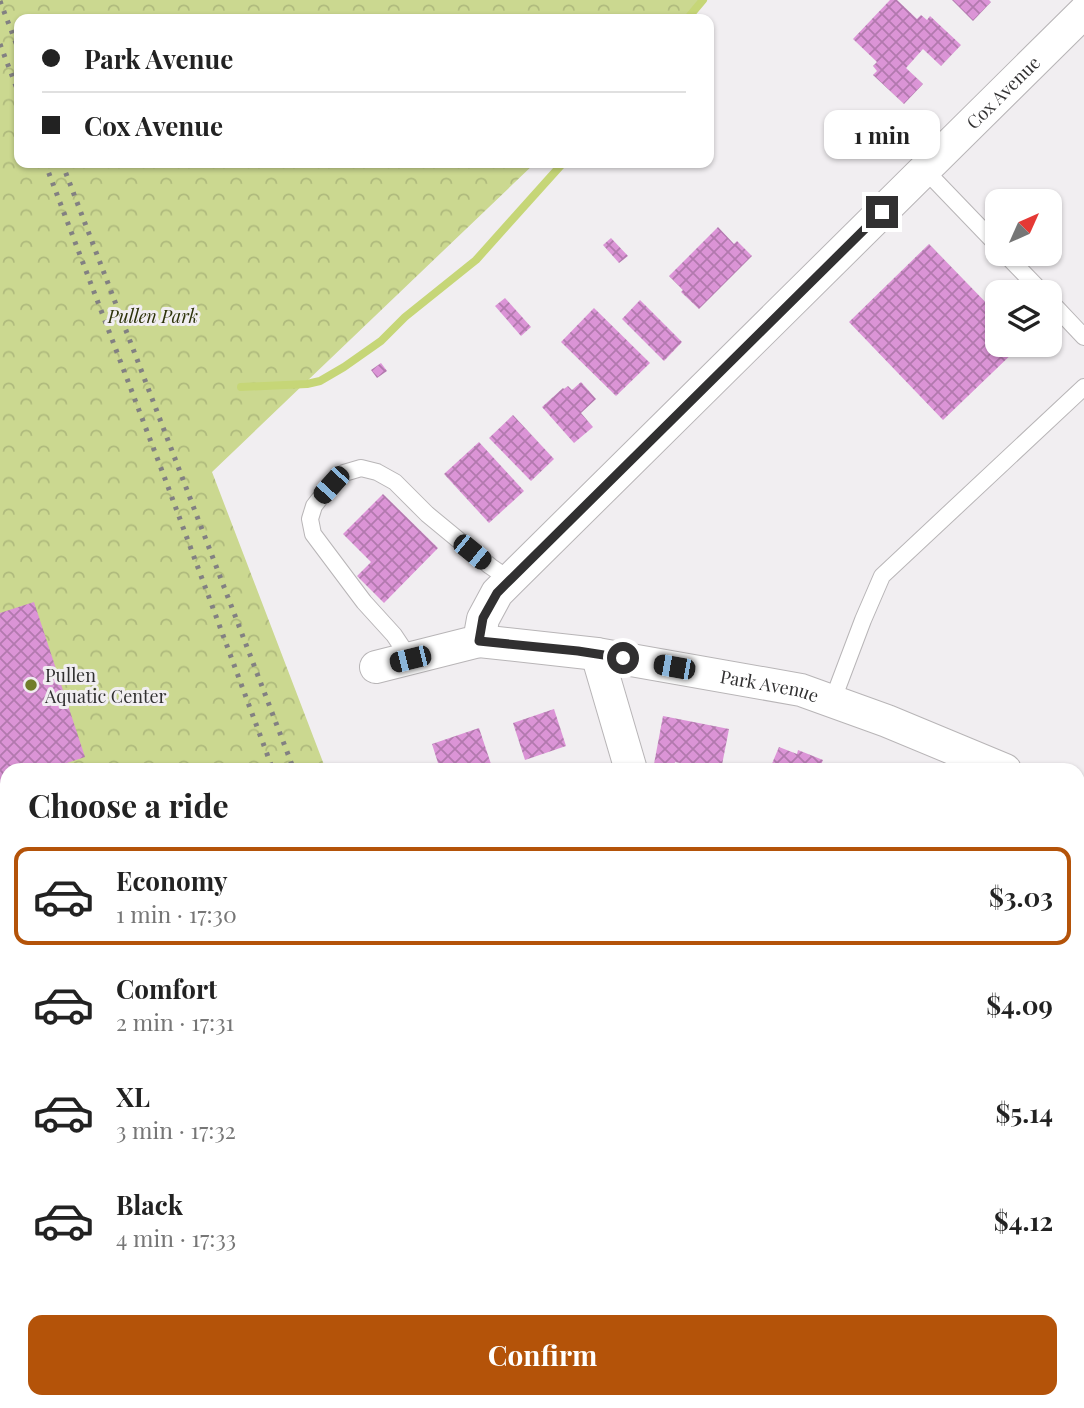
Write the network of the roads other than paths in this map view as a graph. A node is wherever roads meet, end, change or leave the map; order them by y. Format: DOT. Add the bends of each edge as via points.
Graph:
graph roads {
  1 [pos="1084,12"];
  2 [pos="924,169"];
  3 [pos="985,232"];
  4 [pos="1016,266"];
  5 [pos="1030,280"];
  6 [pos="1062,314"];
  7 [pos="1084,337"];
  8 [pos="1084,387"];
  9 [pos="510,580"];
  10 [pos="479,641"];
  11 [pos="597,654"];
  12 [pos="410,659"];
  13 [pos="376,667"];
  14 [pos="832,702"];
  15 [pos="629,763"];
  16 [pos="988,763"];
  1 -- 2 [label="street, Cox Avenue"];
  2 -- 3 [label="lane"];
  2 -- 9 [label="street, Cox Avenue"];
  4 -- 5 [label="lane"];
  6 -- 7 [label="lane"];
  8 -- 14 [label="lane" via="882,576"];
  9 -- 10 [label="street, Cox Avenue" via="483,618"];
  9 -- 12 [label="lane" via="445,529 396,482 361,468 344,473 314,506 310,519 313,534"];
  10 -- 11 [label="street, Park Avenue"];
  10 -- 12 [label="street"];
  11 -- 14 [label="street, Park Avenue" via="801,690"];
  11 -- 15 [label="street"];
  12 -- 13 [label="street"];
  14 -- 16 [label="street, Park Avenue"];
}
